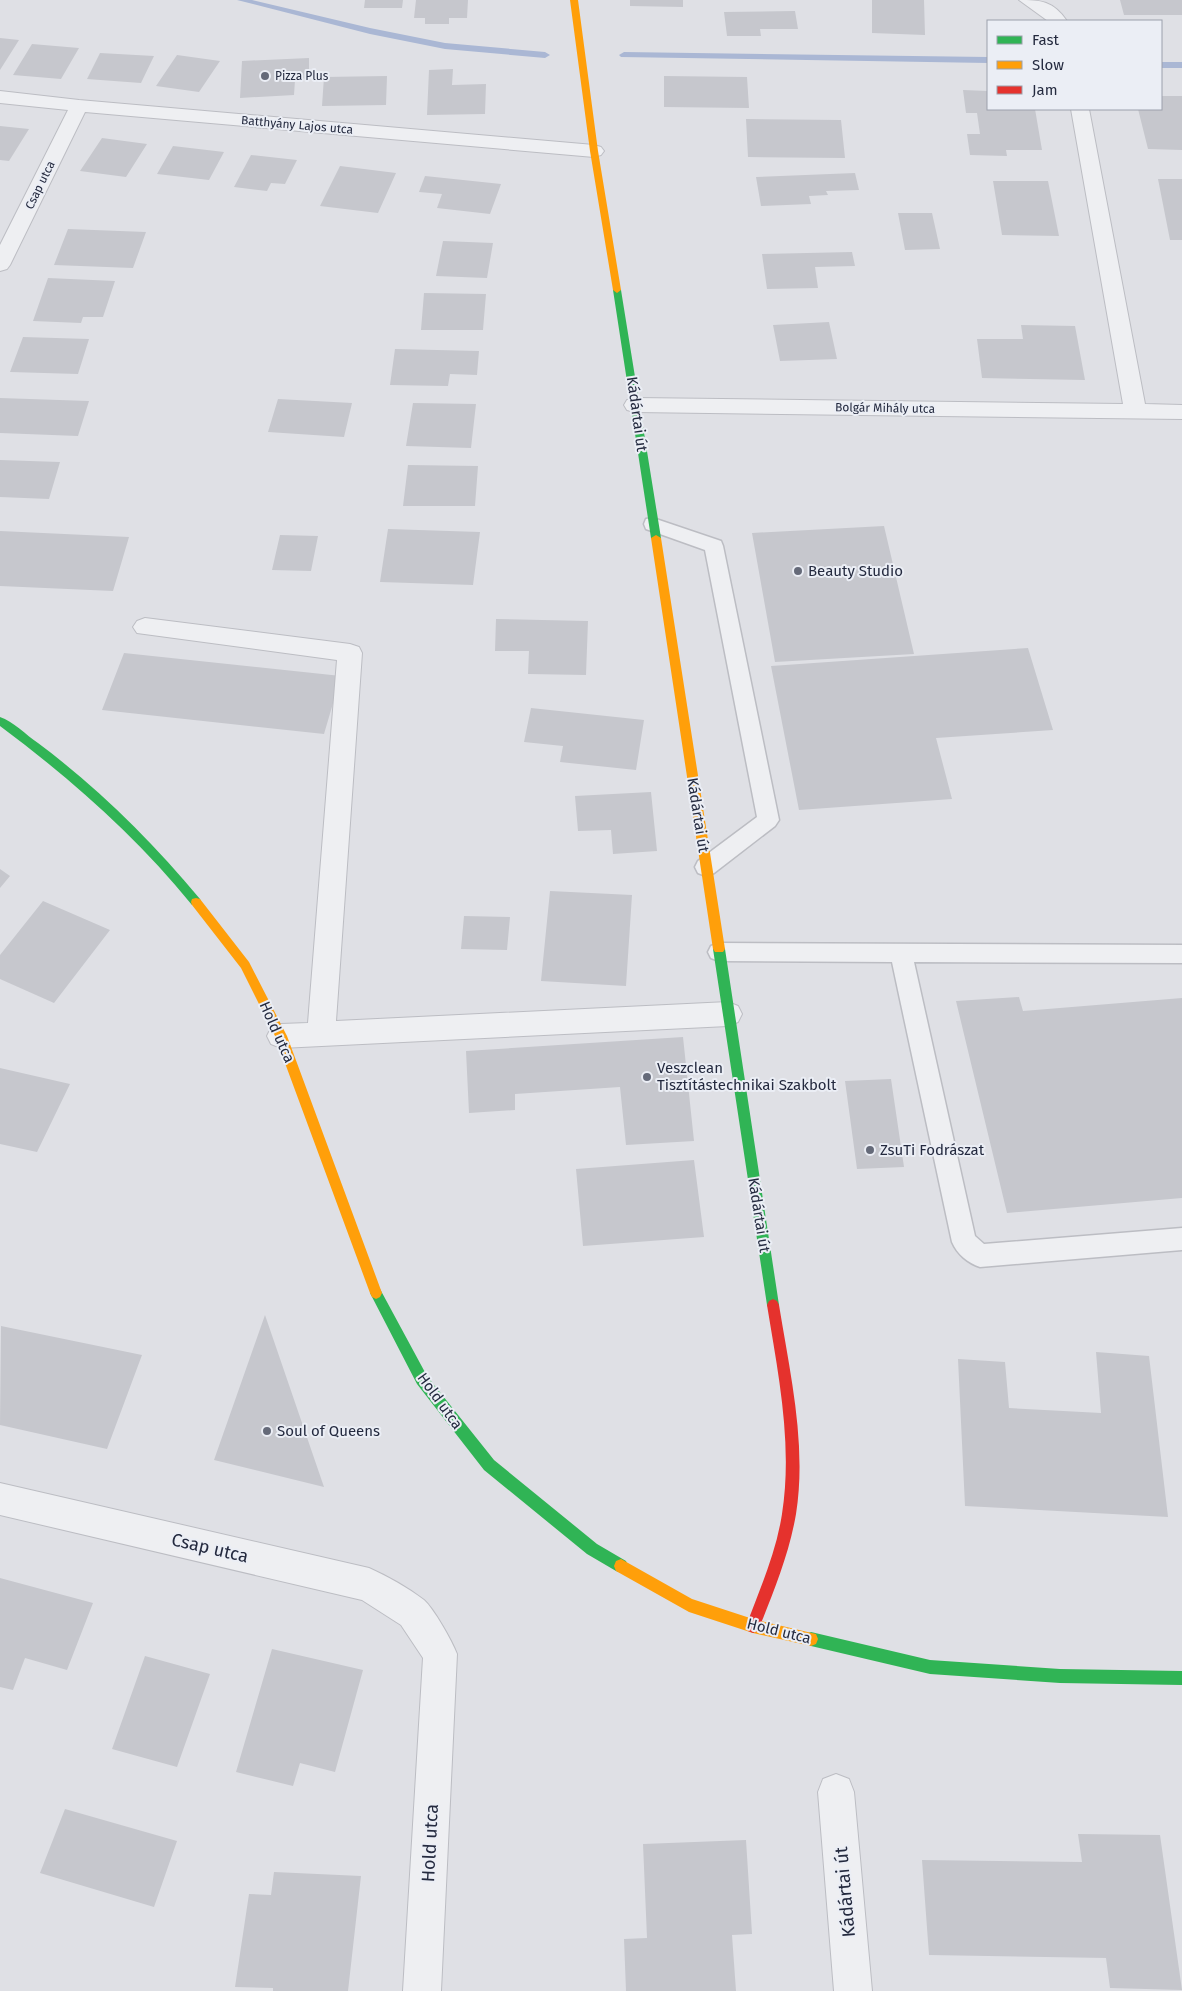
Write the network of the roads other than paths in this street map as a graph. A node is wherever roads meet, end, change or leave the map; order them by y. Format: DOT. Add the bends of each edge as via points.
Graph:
graph roads {
  1 [pos="574,0"];
  2 [pos="1028,0"];
  3 [pos="1057,20"];
  4 [pos="0,97"];
  5 [pos="79,106"];
  6 [pos="1080,110"];
  7 [pos="594,151"];
  8 [pos="0,265"];
  9 [pos="635,405"];
  10 [pos="1135,411"];
  11 [pos="1182,412"];
  12 [pos="653,524"];
  13 [pos="145,627"];
  14 [pos="0,721"];
  15 [pos="706,866"];
  16 [pos="719,952"];
  17 [pos="901,953"];
  18 [pos="1182,954"];
  19 [pos="728,1014"];
  20 [pos="321,1034"];
  21 [pos="282,1036"];
  22 [pos="1182,1239"];
  23 [pos="0,1499"];
  24 [pos="413,1612"];
  25 [pos="753,1626"];
  26 [pos="1182,1678"];
  27 [pos="836,1792"];
  28 [pos="422,1991"];
  29 [pos="853,1991"];
  1 -- 7 [label="street, Kádártai út"];
  2 -- 3 [label="street"];
  4 -- 5 [label="street, Batthyány Lajos utca"];
  5 -- 7 [label="street, Batthyány Lajos utca"];
  5 -- 8 [label="street, Csap utca"];
  6 -- 10 [label="street"];
  7 -- 9 [label="street, Kádártai út"];
  9 -- 10 [label="street, Bolgár Mihály utca"];
  9 -- 12 [label="street, Kádártai út"];
  10 -- 11 [label="street, Bolgár Mihály utca"];
  12 -- 15 [label="street, Kádártai út"];
  12 -- 15 [label="lane" via="714,546 768,820"];
  13 -- 20 [label="street" via="350,653"];
  14 -- 21 [label="street, Hold utca" via="62,767 118,817 182,885 245,966"];
  15 -- 16 [label="street, Kádártai út"];
  16 -- 17 [label="lane"];
  16 -- 19 [label="street, Kádártai út"];
  17 -- 18 [label="lane"];
  17 -- 22 [label="lane" via="964,1242 980,1256"];
  19 -- 20 [label="street"];
  19 -- 25 [label="street, Kádártai út" via="791,1424 792,1484 783,1543"];
  20 -- 21 [label="street"];
  21 -- 25 [label="street, Hold utca" via="378,1298 422,1380 488,1465 592,1549 689,1605"];
  23 -- 24 [label="street, Csap utca" via="369,1585"];
  24 -- 28 [label="street, Hold utca" via="440,1654"];
  25 -- 26 [label="street, Hold utca" via="930,1667 1060,1676"];
  27 -- 29 [label="street, Kádártai út"];
}
